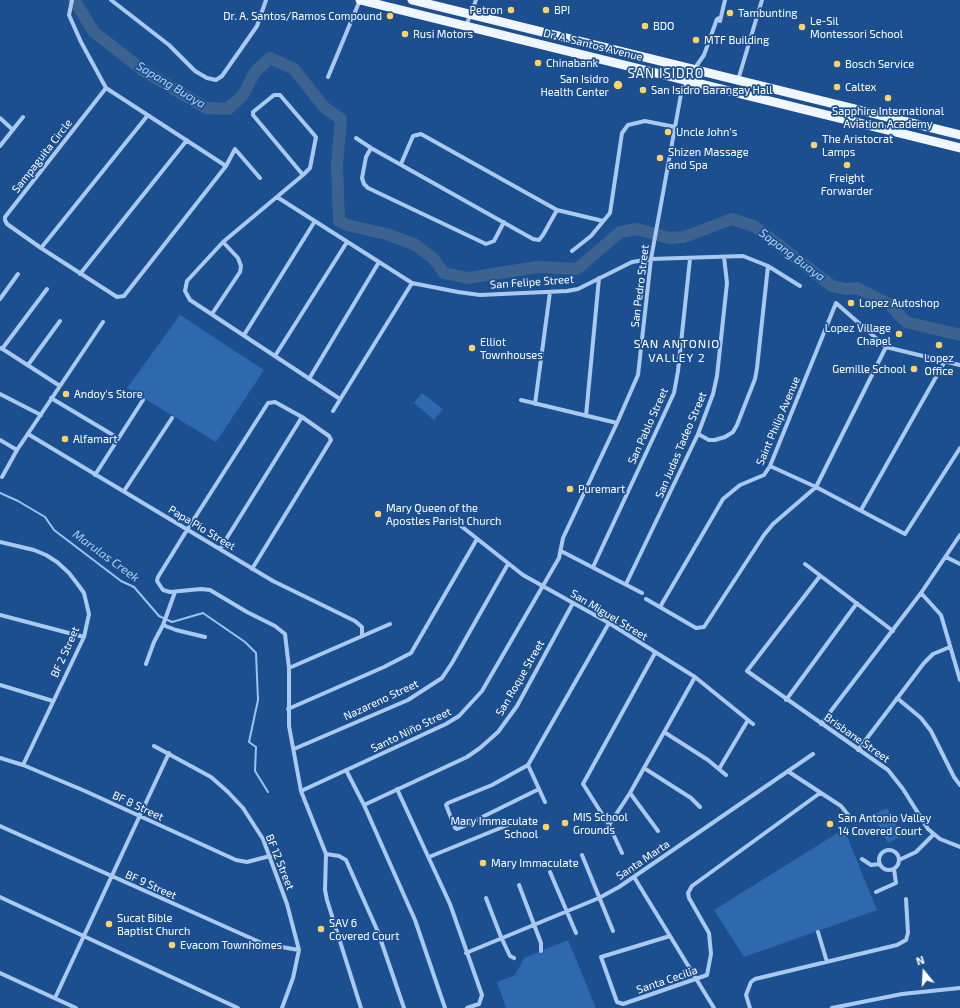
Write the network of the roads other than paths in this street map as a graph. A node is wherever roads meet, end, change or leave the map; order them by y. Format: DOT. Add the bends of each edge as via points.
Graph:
graph roads {
  1 [pos="111,0"];
  2 [pos="266,0"];
  3 [pos="360,0"];
  4 [pos="412,0"];
  5 [pos="476,0"];
  6 [pos="725,0"];
  7 [pos="762,0"];
  8 [pos="71,2"];
  9 [pos="380,3"];
  10 [pos="470,14"];
  11 [pos="466,26"];
  12 [pos="692,71"];
  13 [pos="328,77"];
  14 [pos="738,80"];
  15 [pos="686,81"];
  16 [pos="106,88"];
  17 [pos="148,115"];
  18 [pos="23,117"];
  19 [pos="0,118"];
  20 [pos="675,127"];
  21 [pos="13,130"];
  22 [pos="960,135"];
  23 [pos="356,138"];
  24 [pos="187,140"];
  25 [pos="0,146"];
  26 [pos="371,148"];
  27 [pos="960,148"];
  28 [pos="401,164"];
  29 [pos="226,166"];
  30 [pos="303,175"];
  31 [pos="260,178"];
  32 [pos="277,197"];
  33 [pos="557,210"];
  34 [pos="315,221"];
  35 [pos="602,221"];
  36 [pos="504,222"];
  37 [pos="223,242"];
  38 [pos="347,242"];
  39 [pos="41,248"];
  40 [pos="572,251"];
  41 [pos="724,257"];
  42 [pos="651,259"];
  43 [pos="690,259"];
  44 [pos="379,262"];
  45 [pos="768,266"];
  46 [pos="18,274"];
  47 [pos="80,274"];
  48 [pos="600,278"];
  49 [pos="412,283"];
  50 [pos="800,286"];
  51 [pos="47,289"];
  52 [pos="550,292"];
  53 [pos="0,299"];
  54 [pos="212,314"];
  55 [pos="60,321"];
  56 [pos="103,322"];
  57 [pos="244,335"];
  58 [pos="886,347"];
  59 [pos="1,348"];
  60 [pos="275,356"];
  61 [pos="945,361"];
  62 [pos="28,365"];
  63 [pos="960,365"];
  64 [pos="309,379"];
  65 [pos="60,386"];
  66 [pos="0,394"];
  67 [pos="52,398"];
  68 [pos="340,399"];
  69 [pos="143,400"];
  70 [pos="521,400"];
  71 [pos="535,404"];
  72 [pos="333,411"];
  73 [pos="40,415"];
  74 [pos="586,416"];
  75 [pos="302,417"];
  76 [pos="172,418"];
  77 [pos="617,423"];
  78 [pos="28,434"];
  79 [pos="698,434"];
  80 [pos="118,438"];
  81 [pos="0,440"];
  82 [pos="960,448"];
  83 [pos="17,450"];
  84 [pos="770,466"];
  85 [pos="95,475"];
  86 [pos="2,477"];
  87 [pos="816,487"];
  88 [pos="124,491"];
  89 [pos="861,510"];
  90 [pos="456,522"];
  91 [pos="187,530"];
  92 [pos="960,535"];
  93 [pos="477,539"];
  94 [pos="0,542"];
  95 [pos="220,549"];
  96 [pos="561,551"];
  97 [pos="946,557"];
  98 [pos="508,564"];
  99 [pos="806,564"];
  100 [pos="960,564"];
  101 [pos="593,567"];
  102 [pos="252,569"];
  103 [pos="820,576"];
  104 [pos="626,584"];
  105 [pos="542,587"];
  106 [pos="175,592"];
  107 [pos="642,593"];
  108 [pos="921,594"];
  109 [pos="646,599"];
  110 [pos="573,603"];
  111 [pos="857,603"];
  112 [pos="660,607"];
  113 [pos="0,614"];
  114 [pos="165,622"];
  115 [pos="609,623"];
  116 [pos="390,624"];
  117 [pos="893,632"];
  118 [pos="362,636"];
  119 [pos="84,637"];
  120 [pos="205,638"];
  121 [pos="950,647"];
  122 [pos="655,653"];
  123 [pos="146,664"];
  124 [pos="289,668"];
  125 [pos="695,677"];
  126 [pos="960,680"];
  127 [pos="0,685"];
  128 [pos="897,698"];
  129 [pos="786,700"];
  130 [pos="53,701"];
  131 [pos="288,709"];
  132 [pos="748,720"];
  133 [pos="753,724"];
  134 [pos="821,724"];
  135 [pos="664,732"];
  136 [pos="154,746"];
  137 [pos="294,749"];
  138 [pos="858,750"];
  139 [pos="169,753"];
  140 [pos="813,754"];
  141 [pos="0,758"];
  142 [pos="528,765"];
  143 [pos="23,766"];
  144 [pos="644,768"];
  145 [pos="719,769"];
  146 [pos="346,770"];
  147 [pos="789,772"];
  148 [pos="726,775"];
  149 [pos="960,785"];
  150 [pos="397,789"];
  151 [pos="539,790"];
  152 [pos="302,791"];
  153 [pos="630,793"];
  154 [pos="820,793"];
  155 [pos="545,802"];
  156 [pos="364,805"];
  157 [pos="700,807"];
  158 [pos="139,816"];
  159 [pos="520,820"];
  160 [pos="853,821"];
  161 [pos="0,826"];
  162 [pos="609,826"];
  163 [pos="658,831"];
  164 [pos="933,835"];
  165 [pos="960,847"];
  166 [pos="622,853"];
  167 [pos="326,854"];
  168 [pos="582,854"];
  169 [pos="270,856"];
  170 [pos="429,857"];
  171 [pos="862,859"];
  172 [pos="899,860"];
  173 [pos="880,864"];
  174 [pos="894,869"];
  175 [pos="550,872"];
  176 [pos="111,877"];
  177 [pos="634,877"];
  178 [pos="519,885"];
  179 [pos="876,892"];
  180 [pos="0,897"];
  181 [pos="486,898"];
  182 [pos="599,898"];
  183 [pos="906,899"];
  184 [pos="566,911"];
  185 [pos="534,924"];
  186 [pos="613,931"];
  187 [pos="818,932"];
  188 [pos="576,933"];
  189 [pos="84,935"];
  190 [pos="670,936"];
  191 [pos="501,937"];
  192 [pos="299,950"];
  193 [pos="541,951"];
  194 [pos="466,953"];
  195 [pos="514,958"];
  196 [pos="827,962"];
  197 [pos="0,973"];
  198 [pos="697,979"];
  199 [pos="960,988"];
  200 [pos="55,998"];
  201 [pos="76,1008"];
  202 [pos="238,1008"];
  203 [pos="282,1008"];
  204 [pos="361,1008"];
  205 [pos="404,1008"];
  206 [pos="445,1008"];
  207 [pos="467,1008"];
  208 [pos="714,1008"];
  209 [pos="750,1008"];
  210 [pos="832,1008"];
  1 -- 2 [label="street" via="169,45 194,71 216,80 222,76 257,26"];
  3 -- 9 [label="main road, Dr. A. Santos Avenue"];
  3 -- 13 [label="street"];
  4 -- 10 [label="main road, Dr. A. Santos Avenue"];
  5 -- 10 [label="street"];
  6 -- 12 [label="street, San Pedro Street" via="704,54"];
  7 -- 14 [label="street"];
  8 -- 16 [label="street" via="69,15"];
  9 -- 11 [label="main road, Dr. A. Santos Avenue"];
  10 -- 11 [label="street"];
  10 -- 12 [label="main road, Dr. A. Santos Avenue"];
  11 -- 15 [label="main road, Dr. A. Santos Avenue"];
  12 -- 14 [label="main road, Dr. A. Santos Avenue"];
  12 -- 15 [label="street, San Pedro Street"];
  14 -- 22 [label="main road, Dr. A. Santos Avenue"];
  15 -- 20 [label="street, San Pedro Street"];
  15 -- 27 [label="main road, Dr. A. Santos Avenue"];
  16 -- 17 [label="street"];
  16 -- 39 [label="street, Sampaguita Circle" via="5,217 7,224"];
  17 -- 24 [label="street"];
  17 -- 39 [label="street"];
  18 -- 21 [label="street"];
  19 -- 21 [label="street"];
  20 -- 35 [label="street" via="645,122 628,125 622,133 610,213"];
  20 -- 42 [label="street, San Pedro Street"];
  21 -- 25 [label="street"];
  23 -- 26 [label="street"];
  24 -- 29 [label="street"];
  24 -- 47 [label="street"];
  26 -- 28 [label="street"];
  26 -- 36 [label="street" via="366,157 362,178 368,188 486,244 494,241"];
  28 -- 33 [label="street" via="413,136 421,134"];
  28 -- 36 [label="street"];
  29 -- 31 [label="street" via="235,149"];
  29 -- 47 [label="street, Sampaguita Circle" via="124,296 117,297"];
  30 -- 30 [label="street" via="252,115 274,95 280,95 316,137 310,168"];
  30 -- 32 [label="street"];
  32 -- 34 [label="street, San Felipe Street"];
  32 -- 37 [label="street"];
  33 -- 35 [label="street"];
  33 -- 36 [label="street" via="539,240"];
  34 -- 38 [label="street, San Felipe Street"];
  34 -- 57 [label="street"];
  35 -- 40 [label="street" via="591,236"];
  37 -- 54 [label="street" via="238,258 240,272"];
  37 -- 54 [label="street" via="187,281 184,291 190,300"];
  38 -- 44 [label="street, San Felipe Street"];
  38 -- 60 [label="street"];
  39 -- 47 [label="street, Sampaguita Circle"];
  41 -- 43 [label="street, San Felipe Street"];
  41 -- 45 [label="street, San Felipe Street" via="743,256"];
  41 -- 79 [label="street, San Judas Tadeo Street" via="727,283 717,376 708,411"];
  42 -- 43 [label="street, San Felipe Street"];
  42 -- 48 [label="street, San Felipe Street" via="632,262"];
  42 -- 77 [label="street, San Pedro Street" via="638,375"];
  43 -- 101 [label="street, San Pablo Street" via="674,393"];
  44 -- 49 [label="street, San Felipe Street"];
  44 -- 64 [label="street"];
  45 -- 50 [label="street, San Felipe Street"];
  45 -- 79 [label="street" via="755,379 737,425 725,438 709,440"];
  46 -- 53 [label="street"];
  48 -- 52 [label="street, San Felipe Street" via="578,289"];
  48 -- 74 [label="street"];
  49 -- 52 [label="street, San Felipe Street" via="472,294"];
  49 -- 68 [label="street"];
  51 -- 59 [label="street"];
  52 -- 71 [label="street"];
  54 -- 57 [label="street"];
  55 -- 62 [label="street"];
  56 -- 65 [label="street"];
  57 -- 60 [label="street"];
  58 -- 61 [label="street"];
  58 -- 84 [label="street, Saint Philip Avenue" via="836,303"];
  58 -- 87 [label="street"];
  59 -- 62 [label="street"];
  60 -- 64 [label="street"];
  61 -- 63 [label="street"];
  61 -- 89 [label="street"];
  62 -- 65 [label="street"];
  64 -- 68 [label="street"];
  65 -- 67 [label="street"];
  66 -- 73 [label="street"];
  67 -- 73 [label="street"];
  67 -- 80 [label="street"];
  68 -- 72 [label="street"];
  69 -- 80 [label="street"];
  70 -- 71 [label="street"];
  71 -- 74 [label="street"];
  73 -- 78 [label="street"];
  74 -- 77 [label="street"];
  75 -- 91 [label="street" via="275,402 268,403"];
  75 -- 95 [label="street"];
  75 -- 102 [label="street" via="331,438"];
  76 -- 88 [label="street"];
  77 -- 96 [label="street, San Pedro Street" via="563,538"];
  78 -- 83 [label="street"];
  78 -- 85 [label="street, Papa Pio Street"];
  79 -- 104 [label="street, San Judas Tadeo Street"];
  80 -- 85 [label="street"];
  81 -- 83 [label="street"];
  82 -- 89 [label="street" via="905,534"];
  83 -- 86 [label="street"];
  84 -- 87 [label="street"];
  84 -- 112 [label="street, Saint Philip Avenue" via="764,475 740,484 724,498"];
  85 -- 88 [label="street, Papa Pio Street"];
  87 -- 89 [label="street"];
  87 -- 112 [label="street" via="764,535 704,627 696,628"];
  88 -- 91 [label="street, Papa Pio Street"];
  90 -- 93 [label="street, San Miguel Street"];
  91 -- 95 [label="street, Papa Pio Street"];
  91 -- 106 [label="street" via="157,581 163,590"];
  92 -- 97 [label="street"];
  93 -- 98 [label="street, San Miguel Street"];
  93 -- 131 [label="street" via="411,653"];
  94 -- 119 [label="street, BF 2 Street" via="46,555 69,573 84,593 87,604 89,614"];
  95 -- 102 [label="street, Papa Pio Street"];
  96 -- 101 [label="street"];
  96 -- 105 [label="street, Santo Niño Street"];
  97 -- 100 [label="street"];
  97 -- 108 [label="street"];
  98 -- 105 [label="street, San Miguel Street"];
  98 -- 137 [label="street, Nazareno Street" via="442,678 408,700"];
  99 -- 103 [label="street"];
  101 -- 104 [label="street"];
  102 -- 118 [label="street, Papa Pio Street" via="298,595 355,621 362,627"];
  103 -- 111 [label="street"];
  103 -- 129 [label="street, Brisbane Street" via="747,671"];
  104 -- 107 [label="street"];
  105 -- 110 [label="street, San Miguel Street"];
  105 -- 146 [label="street, Santo Niño Street" via="482,690 459,716"];
  106 -- 114 [label="street"];
  106 -- 124 [label="street" via="210,590 282,630 287,640"];
  108 -- 117 [label="street"];
  108 -- 121 [label="street" via="941,615"];
  109 -- 112 [label="street"];
  110 -- 115 [label="street, San Miguel Street"];
  110 -- 150 [label="street, San Roque Street" via="517,706 498,732 466,757"];
  111 -- 117 [label="street"];
  111 -- 129 [label="street"];
  113 -- 119 [label="street"];
  114 -- 120 [label="street" via="176,630"];
  114 -- 123 [label="street"];
  115 -- 122 [label="street, San Miguel Street"];
  115 -- 142 [label="street"];
  116 -- 118 [label="street"];
  117 -- 134 [label="street"];
  118 -- 124 [label="street"];
  119 -- 130 [label="street, BF 2 Street"];
  121 -- 126 [label="street"];
  121 -- 128 [label="street" via="928,658"];
  122 -- 125 [label="street, San Miguel Street"];
  122 -- 162 [label="street" via="583,784"];
  124 -- 131 [label="street"];
  125 -- 132 [label="street, San Miguel Street"];
  125 -- 135 [label="street"];
  127 -- 130 [label="street"];
  128 -- 138 [label="street"];
  128 -- 149 [label="street" via="921,718 931,731"];
  129 -- 134 [label="street, Brisbane Street"];
  130 -- 143 [label="street, BF 2 Street"];
  131 -- 137 [label="street"];
  132 -- 133 [label="street, San Miguel Street"];
  132 -- 145 [label="street"];
  134 -- 138 [label="street, Brisbane Street"];
  135 -- 144 [label="street"];
  135 -- 145 [label="street"];
  136 -- 139 [label="street, BF 12 Street"];
  137 -- 152 [label="street"];
  138 -- 164 [label="street, Brisbane Street" via="878,762 896,778"];
  139 -- 158 [label="street"];
  139 -- 169 [label="street, BF 12 Street" via="211,777 228,792 243,808 263,839"];
  140 -- 147 [label="street, Santa Marta"];
  141 -- 143 [label="street, BF 8 Street"];
  142 -- 151 [label="street"];
  142 -- 151 [label="street" via="492,785 446,805 455,828"];
  143 -- 158 [label="street, BF 8 Street"];
  144 -- 153 [label="street"];
  144 -- 157 [label="street" via="691,798"];
  145 -- 148 [label="street"];
  146 -- 152 [label="street, Santo Niño Street"];
  146 -- 156 [label="street"];
  147 -- 154 [label="street"];
  147 -- 177 [label="street, Santa Marta"];
  150 -- 156 [label="street, San Roque Street"];
  150 -- 170 [label="street"];
  151 -- 155 [label="street"];
  152 -- 167 [label="street"];
  153 -- 162 [label="street"];
  153 -- 163 [label="street"];
  154 -- 160 [label="street" via="841,806"];
  154 -- 198 [label="street, Santa Cecilia" via="692,886 688,893 689,898 707,927 711,954 709,972"];
  156 -- 206 [label="street" via="415,920"];
  158 -- 169 [label="street, BF 8 Street" via="236,860 247,862"];
  158 -- 176 [label="street"];
  159 -- 170 [label="street"];
  161 -- 176 [label="street, BF 9 Street"];
  162 -- 166 [label="street"];
  164 -- 165 [label="street, Brisbane Street"];
  164 -- 172 [label="street" via="916,852"];
  167 -- 204 [label="street" via="327,900"];
  167 -- 205 [label="street" via="346,860 378,932"];
  168 -- 182 [label="street"];
  169 -- 192 [label="street, BF 12 Street"];
  170 -- 194 [label="street" via="450,904"];
  171 -- 173 [label="street" via="871,865"];
  172 -- 173 [label="street" via="895,853 887,851 880,856"];
  172 -- 174 [label="street"];
  173 -- 174 [label="street" via="886,870"];
  174 -- 179 [label="street" via="896,883"];
  175 -- 184 [label="street"];
  176 -- 189 [label="street"];
  176 -- 192 [label="street, BF 9 Street" via="264,944"];
  177 -- 182 [label="street, Santa Marta"];
  177 -- 190 [label="street"];
  178 -- 185 [label="street"];
  180 -- 189 [label="street"];
  181 -- 191 [label="street"];
  182 -- 184 [label="street, Santa Marta"];
  182 -- 186 [label="street"];
  183 -- 196 [label="street" via="906,940 897,945"];
  184 -- 185 [label="street, Santa Marta"];
  184 -- 188 [label="street"];
  185 -- 191 [label="street, Santa Marta"];
  185 -- 193 [label="street" via="541,943"];
  187 -- 196 [label="street"];
  189 -- 200 [label="street"];
  189 -- 202 [label="street"];
  190 -- 198 [label="street"];
  190 -- 198 [label="street, Santa Cecilia" via="602,957 617,1002 623,1004"];
  191 -- 194 [label="street, Santa Marta"];
  191 -- 195 [label="street" via="510,956"];
  192 -- 203 [label="street, BF 12 Street" via="293,978"];
  194 -- 207 [label="street" via="482,995 479,1004"];
  196 -- 209 [label="street" via="755,979 751,982 746,995"];
  197 -- 200 [label="street"];
  198 -- 208 [label="street"];
  199 -- 210 [label="street" via="902,994"];
  200 -- 201 [label="street"];
}
